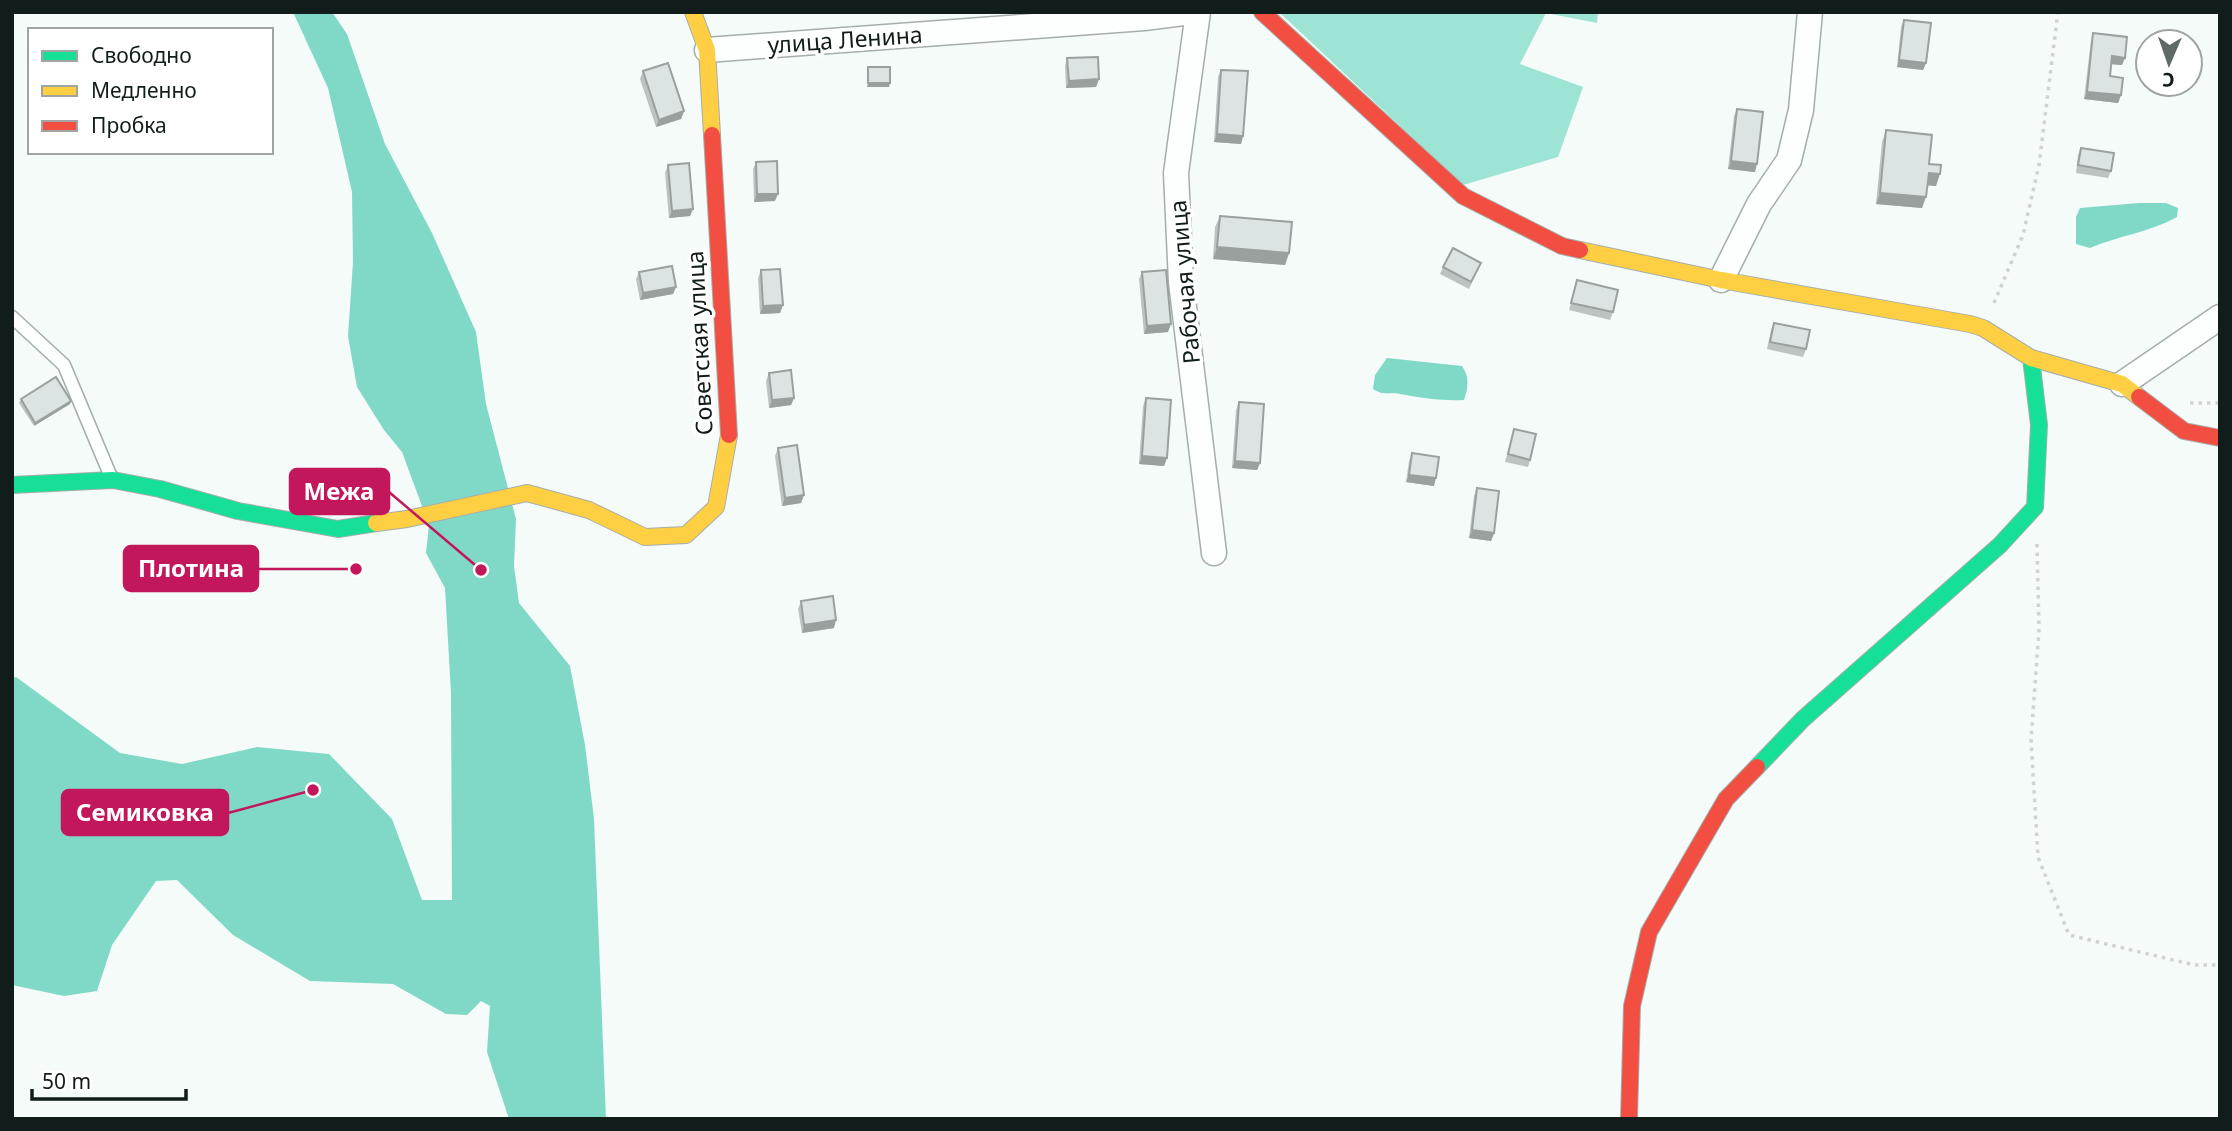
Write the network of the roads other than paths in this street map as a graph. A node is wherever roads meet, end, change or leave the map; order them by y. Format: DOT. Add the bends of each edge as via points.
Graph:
graph roads {
  1 [pos="693,12"];
  2 [pos="1191,12"];
  3 [pos="1198,12"];
  4 [pos="1262,12"];
  5 [pos="1810,12"];
  6 [pos="1143,15"];
  7 [pos="707,50"];
  8 [pos="1721,280"];
  9 [pos="12,317"];
  10 [pos="2220,317"];
  11 [pos="2031,358"];
  12 [pos="2122,384"];
  13 [pos="2220,438"];
  14 [pos="113,480"];
  15 [pos="12,485"];
  16 [pos="1214,552"];
  17 [pos="1629,1119"];
  1 -- 7 [label="street, Советская улица"];
  2 -- 6 [label="street, улица Ленина"];
  3 -- 16 [label="street, Рабочая улица" via="1176,173 1181,282"];
  4 -- 8 [label="street" via="1463,196 1562,246"];
  5 -- 8 [label="street" via="1801,110 1789,160 1759,204"];
  6 -- 7 [label="street, улица Ленина"];
  7 -- 14 [label="street, Советская улица" via="729,440 716,507 686,536 645,537 589,510 527,493 338,529 238,511"];
  8 -- 11 [label="street" via="1983,328"];
  9 -- 14 [label="lane" via="64,365"];
  10 -- 12 [label="street"];
  11 -- 12 [label="street"];
  11 -- 17 [label="street" via="2039,425 2035,507 2000,545 1803,719 1726,799 1649,932 1632,1006"];
  12 -- 13 [label="street" via="2184,431"];
  14 -- 15 [label="street"];
}
